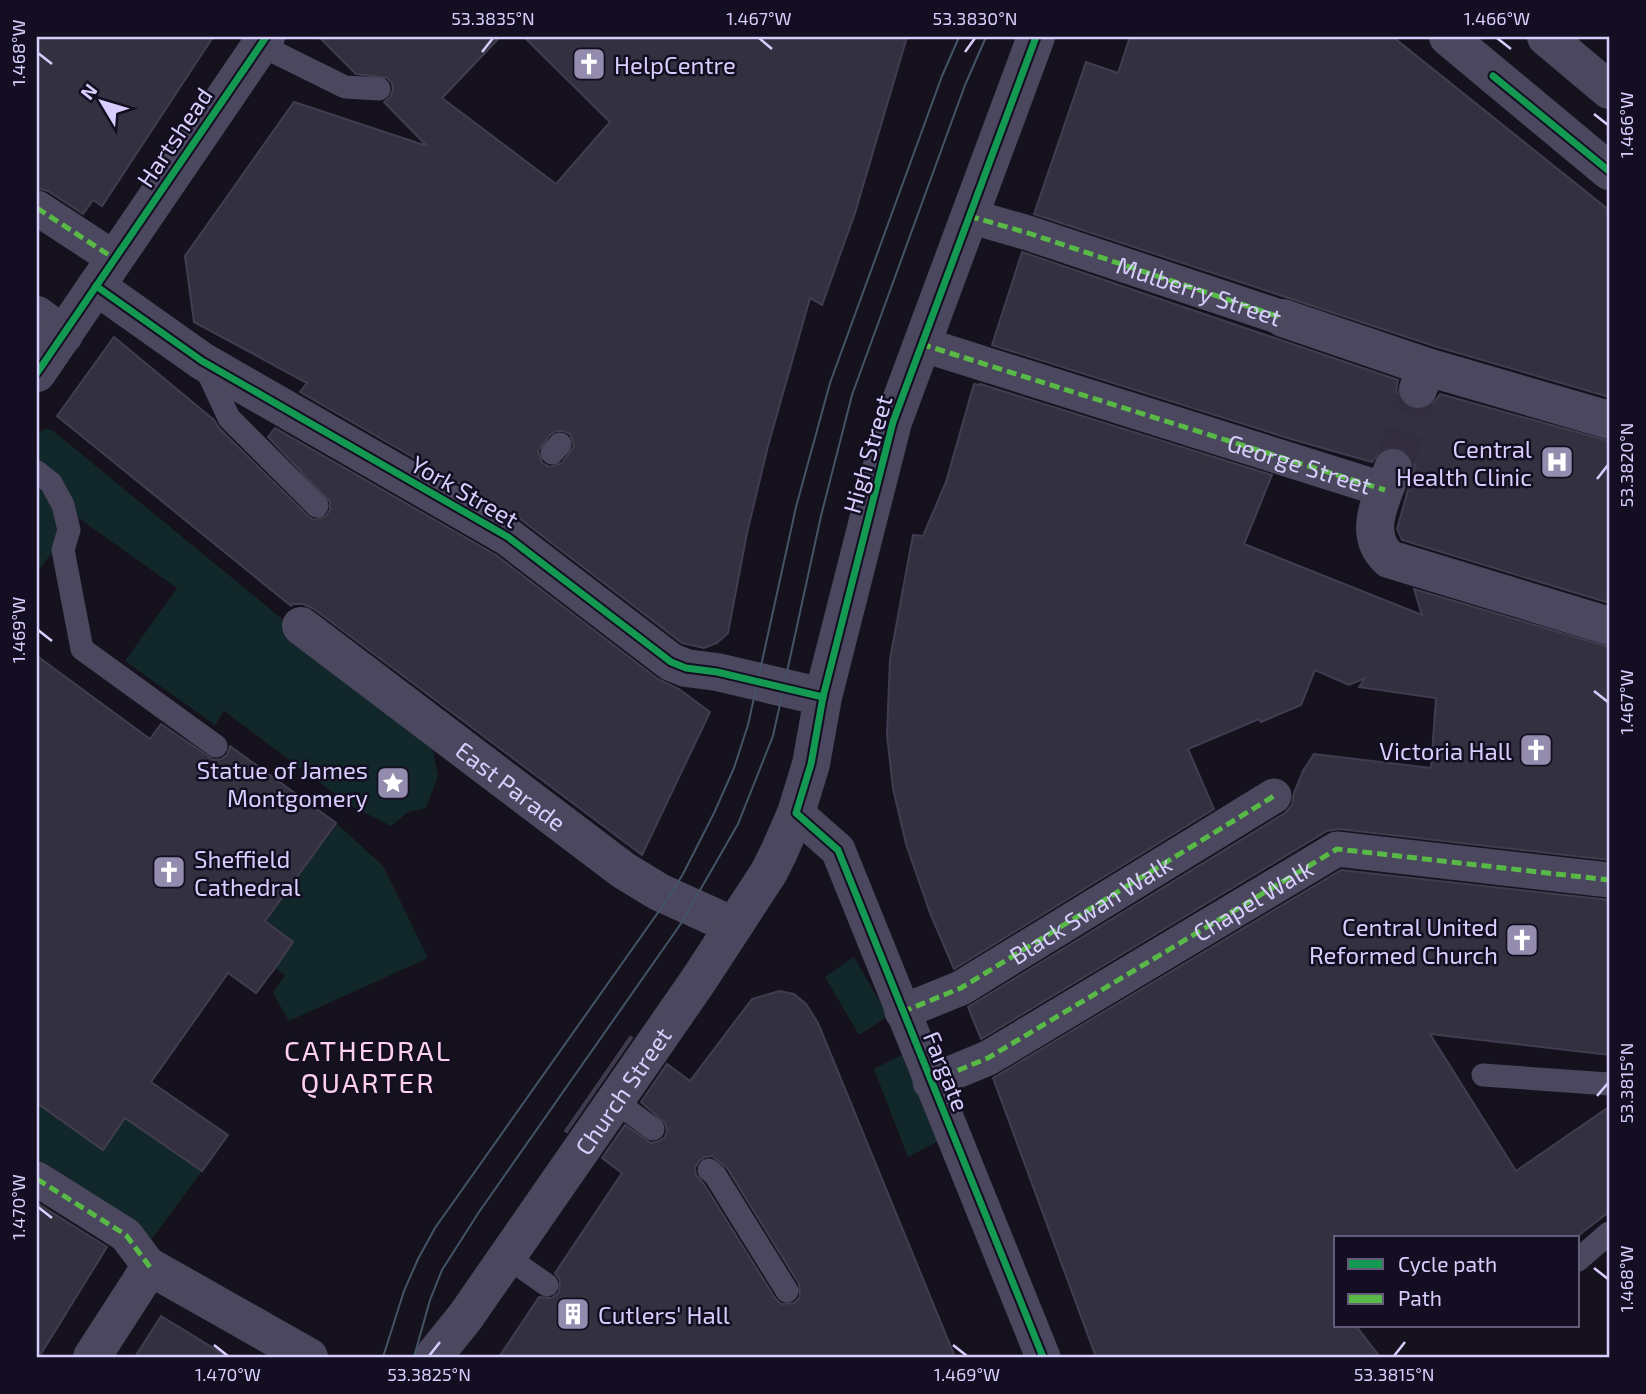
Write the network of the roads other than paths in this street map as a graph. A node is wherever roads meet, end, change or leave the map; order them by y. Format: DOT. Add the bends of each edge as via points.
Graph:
graph roads {
  1 [pos="1036,37"];
  2 [pos="1448,37"];
  3 [pos="1546,37"];
  4 [pos="263,41"];
  5 [pos="379,89"];
  6 [pos="1609,90"];
  7 [pos="1609,172"];
  8 [pos="37,208"];
  9 [pos="969,216"];
  10 [pos="105,272"];
  11 [pos="1283,318"];
  12 [pos="50,325"];
  13 [pos="921,344"];
  14 [pos="202,361"];
  15 [pos="37,373"];
  16 [pos="1609,420"];
  17 [pos="37,472"];
  18 [pos="1389,479"];
  19 [pos="317,506"];
  20 [pos="302,626"];
  21 [pos="1609,626"];
  22 [pos="823,697"];
  23 [pos="216,746"];
  24 [pos="1274,796"];
  25 [pos="796,813"];
  26 [pos="1609,880"];
  27 [pos="734,926"];
  28 [pos="902,1012"];
  29 [pos="1483,1075"];
  30 [pos="930,1082"];
  31 [pos="1609,1084"];
  32 [pos="615,1101"];
  33 [pos="653,1129"];
  34 [pos="709,1170"];
  35 [pos="37,1179"];
  36 [pos="1609,1233"];
  37 [pos="507,1257"];
  38 [pos="1580,1258"];
  39 [pos="150,1267"];
  40 [pos="547,1285"];
  41 [pos="787,1291"];
  42 [pos="92,1357"];
  43 [pos="309,1357"];
  44 [pos="433,1357"];
  45 [pos="1043,1357"];
  1 -- 9 [label="street, High Street"];
  2 -- 7 [label="street"];
  3 -- 6 [label="street"];
  4 -- 5 [label="lane" via="345,87"];
  4 -- 10 [label="street, Hartshead"];
  8 -- 10 [label="street"];
  9 -- 11 [label="street, Mulberry Street"];
  9 -- 13 [label="street, High Street"];
  10 -- 12 [label="street, Hartshead"];
  10 -- 14 [label="street, York Street"];
  11 -- 16 [label="street, Mulberry Street" via="1422,378"];
  12 -- 15 [label="street, Hartshead"];
  13 -- 18 [label="street, George Street"];
  13 -- 22 [label="street, High Street" via="893,422"];
  14 -- 19 [label="lane" via="229,418"];
  14 -- 22 [label="street, York Street" via="508,537 671,662"];
  17 -- 23 [label="lane" via="51,483 63,505 69,530 63,550 82,649"];
  18 -- 21 [label="street, George Street" via="1373,531 1378,547 1389,559"];
  20 -- 27 [label="street, East Parade" via="623,870"];
  22 -- 25 [label="street, High Street" via="811,764"];
  24 -- 28 [label="street, Black Swan Walk" via="961,988"];
  25 -- 27 [label="street, Church Street" via="769,872"];
  25 -- 28 [label="street, Fargate" via="838,850"];
  26 -- 30 [label="street, Chapel Walk" via="1337,849 988,1058"];
  27 -- 32 [label="street, Church Street"];
  28 -- 30 [label="street, Fargate"];
  29 -- 31 [label="lane"];
  30 -- 45 [label="street, Fargate"];
  32 -- 33 [label="lane"];
  32 -- 37 [label="street, Church Street"];
  34 -- 41 [label="lane"];
  35 -- 39 [label="street" via="126,1235"];
  36 -- 38 [label="lane"];
  37 -- 40 [label="lane"];
  37 -- 44 [label="street, Church Street"];
  39 -- 42 [label="street"];
  39 -- 43 [label="street"];
}
